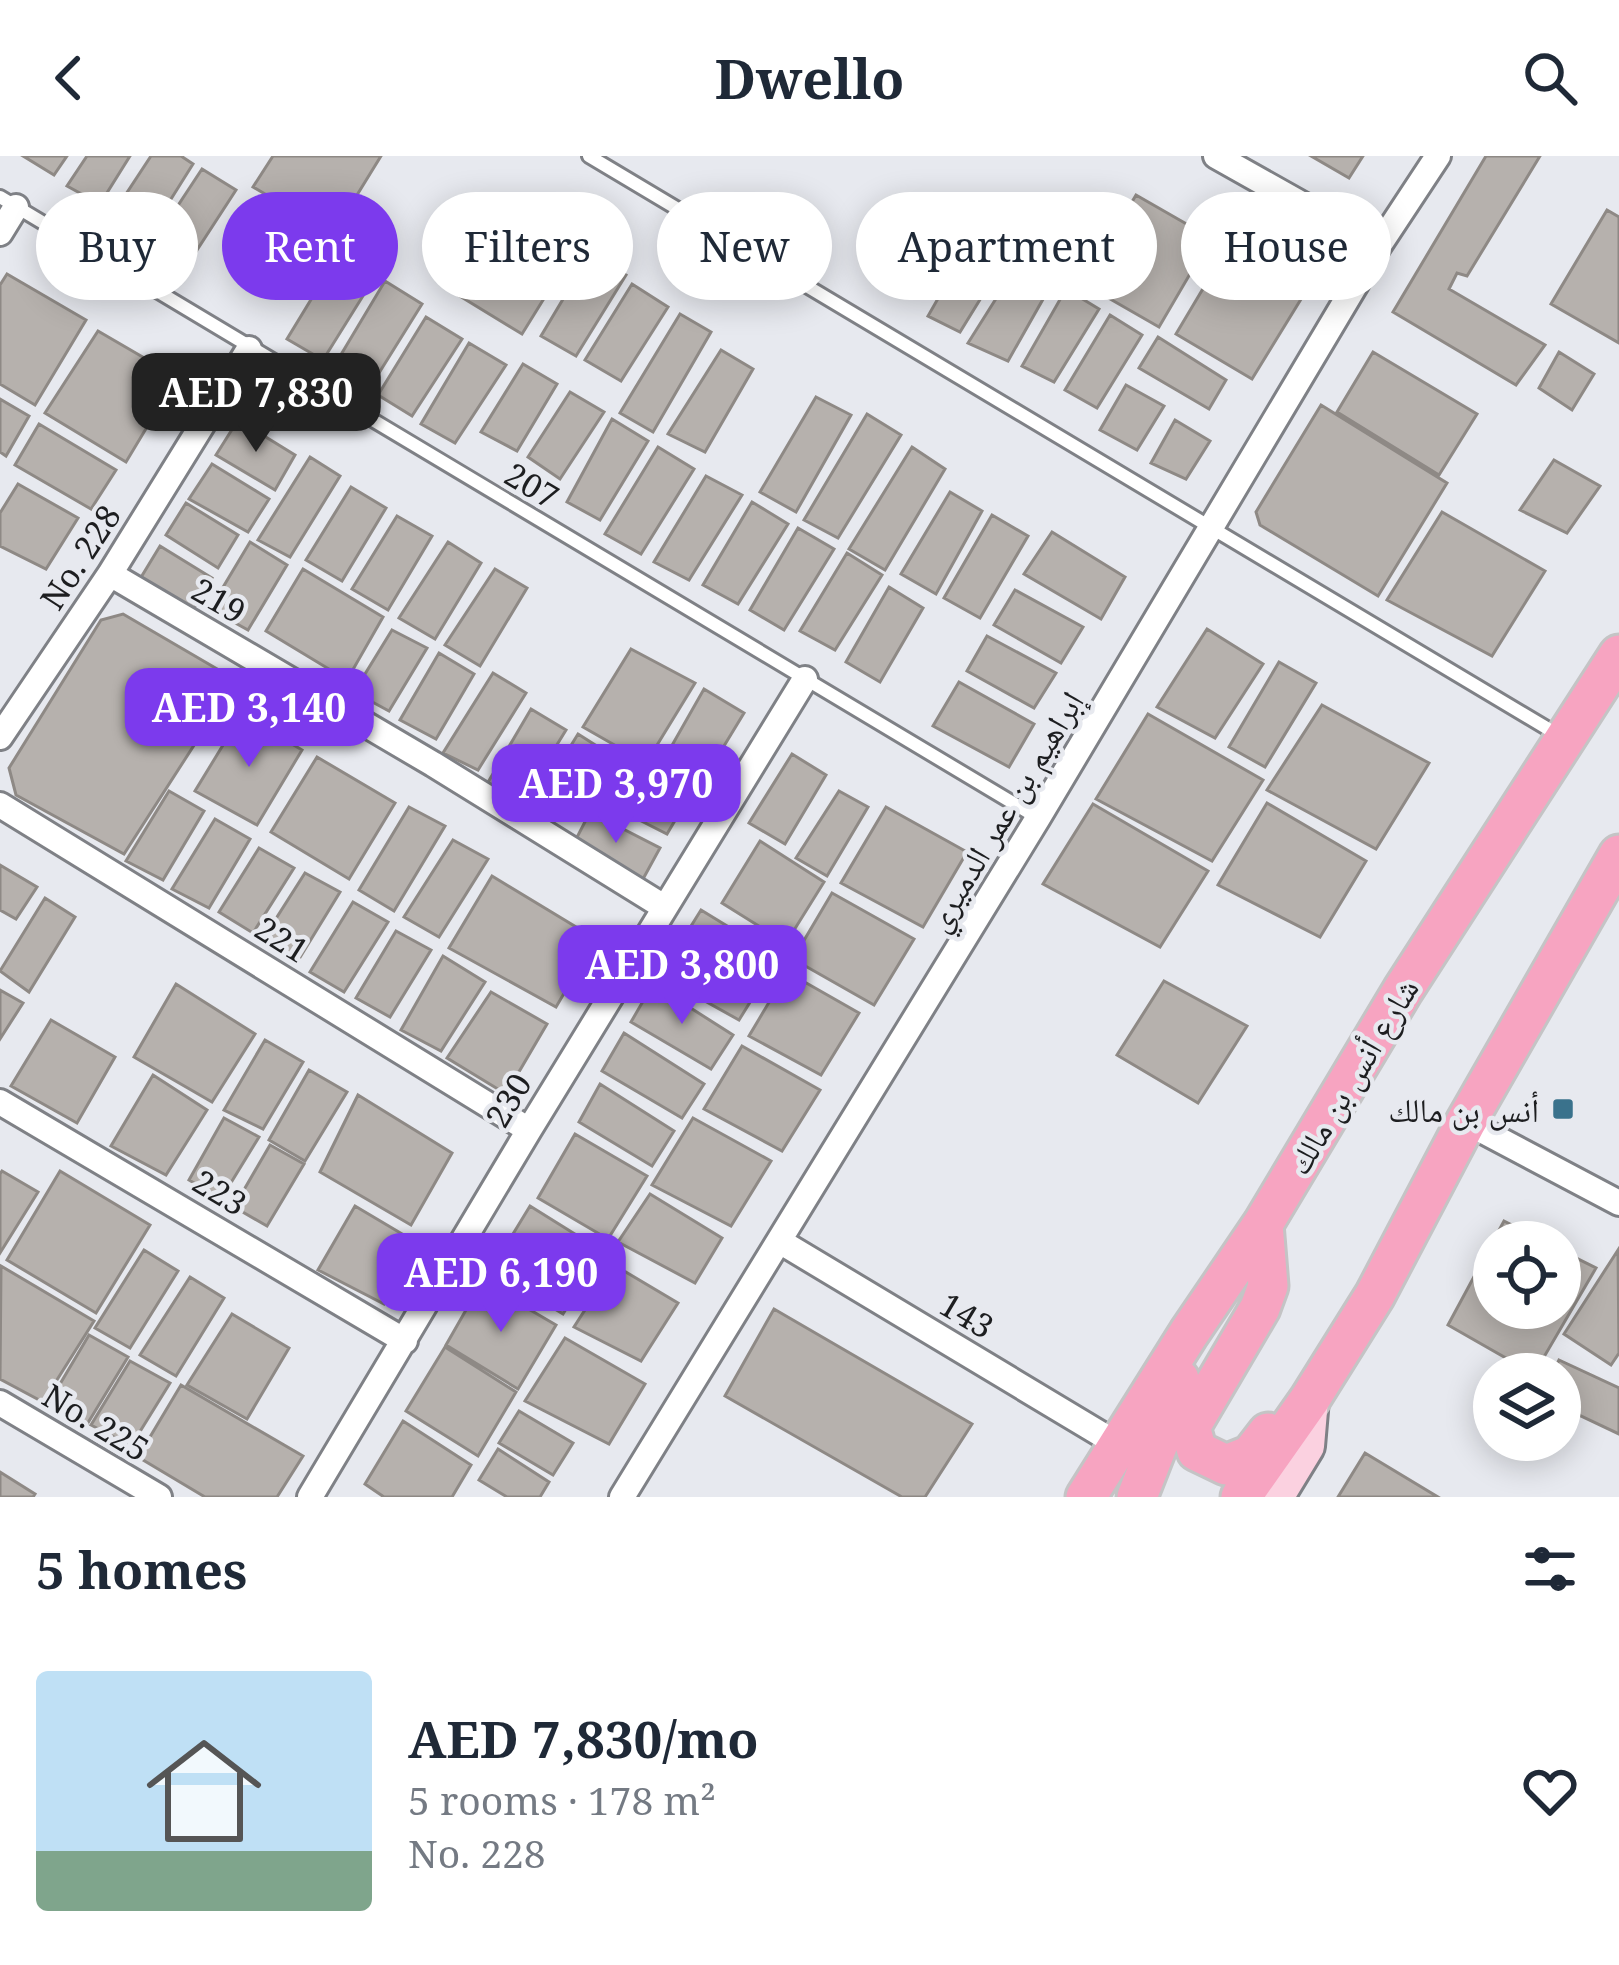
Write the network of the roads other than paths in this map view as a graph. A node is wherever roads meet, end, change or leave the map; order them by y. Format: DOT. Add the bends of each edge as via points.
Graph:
graph roads {
  1 [pos="589,156"];
  2 [pos="1216,156"];
  3 [pos="1438,156"];
  4 [pos="1280,192"];
  5 [pos="8,202"];
  6 [pos="1391,227"];
  7 [pos="0,233"];
  8 [pos="1347,300"];
  9 [pos="249,349"];
  10 [pos="1211,530"];
  11 [pos="110,574"];
  12 [pos="1619,655"];
  13 [pos="806,679"];
  14 [pos="0,737"];
  15 [pos="1566,740"];
  16 [pos="0,805"];
  17 [pos="1038,818"];
  18 [pos="1619,855"];
  19 [pos="664,907"];
  20 [pos="0,1102"];
  21 [pos="1466,1122"];
  22 [pos="529,1130"];
  23 [pos="1619,1203"];
  24 [pos="1263,1224"];
  25 [pos="782,1242"];
  26 [pos="1189,1333"];
  27 [pos="405,1341"];
  28 [pos="1314,1392"];
  29 [pos="0,1403"];
  30 [pos="1119,1444"];
  31 [pos="159,1497"];
  32 [pos="310,1497"];
  33 [pos="622,1497"];
  34 [pos="1086,1497"];
  35 [pos="1137,1497"];
  36 [pos="1241,1497"];
  37 [pos="1276,1497"];
  1 -- 10 [label="lane"];
  2 -- 4 [label="street"];
  3 -- 6 [label="street, إبراهيم بن عمر الدميري"];
  5 -- 7 [label="street"];
  5 -- 9 [label="lane, 207"];
  8 -- 10 [label="street, إبراهيم بن عمر الدميري"];
  9 -- 11 [label="street, No. 228"];
  9 -- 13 [label="lane, 207"];
  10 -- 15 [label="lane"];
  10 -- 17 [label="street, إبراهيم بن عمر الدميري"];
  11 -- 14 [label="street, No. 228"];
  11 -- 19 [label="street, 219"];
  12 -- 15 [label="main road, شارع أنس بن مالك"];
  13 -- 17 [label="lane, 207"];
  13 -- 19 [label="street, 230"];
  15 -- 24 [label="main road, شارع أنس بن مالك"];
  16 -- 22 [label="street, 221"];
  17 -- 25 [label="street, إبراهيم بن عمر الدميري"];
  18 -- 21 [label="main road"];
  19 -- 22 [label="street, 230"];
  20 -- 27 [label="street, 223"];
  21 -- 23 [label="street"];
  21 -- 28 [label="main road"];
  22 -- 27 [label="street, 230"];
  24 -- 26 [label="main road, شارع أنس بن مالك"];
  24 -- 28 [label="main road" via="1268,1286 1195,1414 1197,1451 1216,1463 1243,1460 1284,1411"];
  25 -- 30 [label="street, 143"];
  25 -- 33 [label="street, إبراهيم بن عمر الدميري"];
  26 -- 30 [label="main road, شارع أنس بن مالك"];
  26 -- 35 [label="main road" via="1172,1408"];
  27 -- 32 [label="street, 230"];
  28 -- 36 [label="main road"];
  28 -- 37 [label="main road" via="1306,1446"];
  29 -- 31 [label="street, No. 225"];
  30 -- 34 [label="main road, شارع أنس بن مالك"];
}
